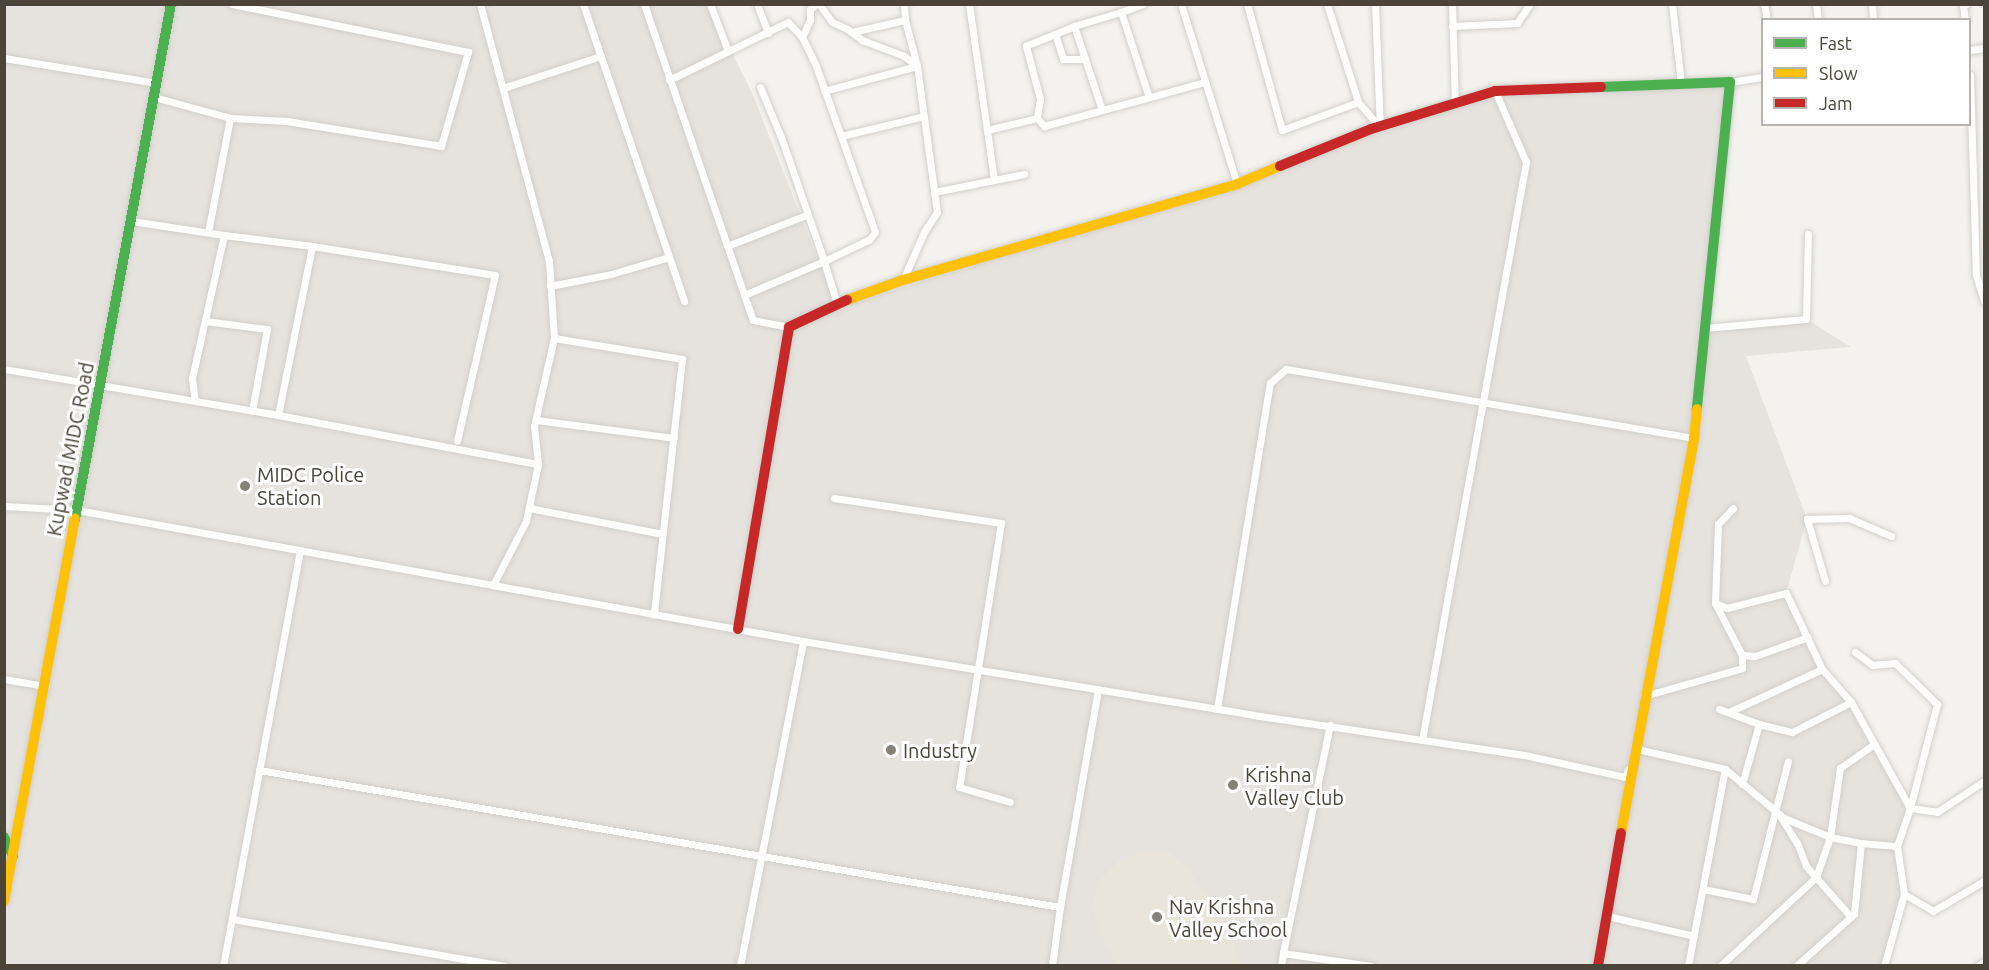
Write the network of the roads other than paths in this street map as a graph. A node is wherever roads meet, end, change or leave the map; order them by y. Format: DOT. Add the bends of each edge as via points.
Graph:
graph roads {
  1 [pos="171,4"];
  2 [pos="232,4"];
  3 [pos="480,4"];
  4 [pos="583,4"];
  5 [pos="655,4"];
  6 [pos="710,4"];
  7 [pos="757,4"];
  8 [pos="818,4"];
  9 [pos="904,4"];
  10 [pos="969,4"];
  11 [pos="1143,4"];
  12 [pos="1181,4"];
  13 [pos="1247,4"];
  14 [pos="1327,4"];
  15 [pos="1376,4"];
  16 [pos="1452,4"];
  17 [pos="1530,4"];
  18 [pos="1672,4"];
  19 [pos="1966,4"];
  20 [pos="645,7"];
  21 [pos="1121,12"];
  22 [pos="1965,18"];
  23 [pos="905,20"];
  24 [pos="1074,26"];
  25 [pos="1452,26"];
  26 [pos="768,33"];
  27 [pos="852,33"];
  28 [pos="1055,34"];
  29 [pos="802,37"];
  30 [pos="728,51"];
  31 [pos="601,56"];
  32 [pos="4,58"];
  33 [pos="1085,59"];
  34 [pos="917,66"];
  35 [pos="1761,77"];
  36 [pos="669,80"];
  37 [pos="1205,82"];
  38 [pos="1730,82"];
  39 [pos="157,83"];
  40 [pos="1681,83"];
  41 [pos="760,87"];
  42 [pos="502,88"];
  43 [pos="824,91"];
  44 [pos="1495,91"];
  45 [pos="154,97"];
  46 [pos="1149,97"];
  47 [pos="1358,102"];
  48 [pos="1455,103"];
  49 [pos="1971,108"];
  50 [pos="1102,110"];
  51 [pos="924,116"];
  52 [pos="230,118"];
  53 [pos="1037,118"];
  54 [pos="1380,127"];
  55 [pos="987,130"];
  56 [pos="841,136"];
  57 [pos="1024,174"];
  58 [pos="994,179"];
  59 [pos="1237,184"];
  60 [pos="934,192"];
  61 [pos="806,215"];
  62 [pos="131,221"];
  63 [pos="208,232"];
  64 [pos="1808,234"];
  65 [pos="224,235"];
  66 [pos="312,246"];
  67 [pos="727,246"];
  68 [pos="669,257"];
  69 [pos="824,261"];
  70 [pos="903,280"];
  71 [pos="550,286"];
  72 [pos="744,295"];
  73 [pos="684,301"];
  74 [pos="1984,301"];
  75 [pos="837,304"];
  76 [pos="205,321"];
  77 [pos="789,327"];
  78 [pos="1705,328"];
  79 [pos="554,338"];
  80 [pos="4,369"];
  81 [pos="100,386"];
  82 [pos="195,401"];
  83 [pos="1483,402"];
  84 [pos="252,411"];
  85 [pos="278,415"];
  86 [pos="536,420"];
  87 [pos="674,438"];
  88 [pos="1695,438"];
  89 [pos="457,441"];
  90 [pos="538,464"];
  91 [pos="834,498"];
  92 [pos="4,506"];
  93 [pos="529,508"];
  94 [pos="1733,508"];
  95 [pos="77,510"];
  96 [pos="663,534"];
  97 [pos="1891,536"];
  98 [pos="300,550"];
  99 [pos="1825,580"];
  100 [pos="492,585"];
  101 [pos="1715,603"];
  102 [pos="654,614"];
  103 [pos="738,629"];
  104 [pos="1808,637"];
  105 [pos="804,641"];
  106 [pos="1855,652"];
  107 [pos="1743,654"];
  108 [pos="1822,669"];
  109 [pos="977,670"];
  110 [pos="4,679"];
  111 [pos="45,686"];
  112 [pos="1098,689"];
  113 [pos="1644,696"];
  114 [pos="1851,702"];
  115 [pos="1216,709"];
  116 [pos="1719,709"];
  117 [pos="1729,712"];
  118 [pos="1759,724"];
  119 [pos="1330,725"];
  120 [pos="1422,740"];
  121 [pos="1874,744"];
  122 [pos="1637,749"];
  123 [pos="1788,761"];
  124 [pos="1725,769"];
  125 [pos="259,770"];
  126 [pos="1984,781"];
  127 [pos="1742,784"];
  128 [pos="1010,802"];
  129 [pos="1910,808"];
  130 [pos="1777,813"];
  131 [pos="4,837"];
  132 [pos="1830,837"];
  133 [pos="1861,843"];
  134 [pos="1897,846"];
  135 [pos="760,856"];
  136 [pos="13,857"];
  137 [pos="1816,877"];
  138 [pos="1984,881"];
  139 [pos="1703,889"];
  140 [pos="1904,894"];
  141 [pos="4,901"];
  142 [pos="1060,907"];
  143 [pos="1607,916"];
  144 [pos="1851,917"];
  145 [pos="232,919"];
  146 [pos="1694,936"];
  147 [pos="1283,953"];
  148 [pos="458,962"];
  149 [pos="1984,962"];
  150 [pos="223,966"];
  151 [pos="504,966"];
  152 [pos="740,966"];
  153 [pos="1052,966"];
  154 [pos="1281,966"];
  155 [pos="1371,966"];
  156 [pos="1598,966"];
  157 [pos="1688,966"];
  158 [pos="1720,966"];
  159 [pos="1796,966"];
  160 [pos="1884,966"];
  161 [pos="1978,966"];
  1 -- 39 [label="street, Kupwad MIDC Road"];
  2 -- 52 [label="street" via="468,52 441,146 287,121"];
  3 -- 42 [label="street"];
  4 -- 31 [label="street"];
  5 -- 20 [label="street"];
  6 -- 30 [label="street"];
  7 -- 26 [label="street"];
  8 -- 27 [label="street" via="832,22"];
  8 -- 29 [label="street" via="810,9 810,20"];
  9 -- 23 [label="street"];
  10 -- 55 [label="street"];
  11 -- 21 [label="street"];
  12 -- 37 [label="street"];
  13 -- 47 [label="street" via="1282,130"];
  14 -- 47 [label="street"];
  15 -- 54 [label="street"];
  16 -- 25 [label="street"];
  17 -- 25 [label="street" via="1517,23"];
  18 -- 40 [label="street"];
  19 -- 22 [label="street"];
  20 -- 36 [label="street"];
  21 -- 24 [label="street"];
  21 -- 46 [label="street"];
  23 -- 27 [label="street"];
  23 -- 34 [label="street"];
  24 -- 28 [label="street"];
  24 -- 33 [label="street"];
  25 -- 48 [label="street"];
  26 -- 29 [label="street" via="788,22"];
  26 -- 30 [label="street"];
  27 -- 34 [label="street" via="904,56"];
  28 -- 33 [label="street" via="1063,59"];
  28 -- 53 [label="street" via="1026,46 1040,99"];
  29 -- 43 [label="street"];
  30 -- 36 [label="street"];
  31 -- 42 [label="street"];
  31 -- 68 [label="street"];
  32 -- 39 [label="street"];
  33 -- 50 [label="street"];
  34 -- 43 [label="street"];
  34 -- 51 [label="street"];
  35 -- 38 [label="street"];
  36 -- 67 [label="street"];
  37 -- 46 [label="street"];
  37 -- 59 [label="street"];
  38 -- 40 [label="street"];
  38 -- 78 [label="street"];
  39 -- 45 [label="street, Kupwad MIDC Road"];
  40 -- 44 [label="street"];
  41 -- 61 [label="street"];
  42 -- 71 [label="street" via="549,261"];
  43 -- 56 [label="street"];
  44 -- 48 [label="street"];
  44 -- 83 [label="street" via="1526,162"];
  45 -- 52 [label="street"];
  45 -- 62 [label="street, Kupwad MIDC Road"];
  46 -- 50 [label="street"];
  47 -- 54 [label="street"];
  48 -- 54 [label="street"];
  49 -- 74 [label="street" via="1976,275"];
  50 -- 53 [label="street" via="1044,126"];
  51 -- 56 [label="street"];
  51 -- 60 [label="street"];
  52 -- 63 [label="street"];
  53 -- 55 [label="street"];
  54 -- 59 [label="street"];
  55 -- 58 [label="street"];
  56 -- 69 [label="street" via="876,232 870,239"];
  57 -- 58 [label="street"];
  58 -- 60 [label="street"];
  59 -- 70 [label="street"];
  60 -- 70 [label="street" via="937,212"];
  61 -- 67 [label="street"];
  61 -- 69 [label="street"];
  62 -- 63 [label="street"];
  62 -- 81 [label="street, Kupwad MIDC Road"];
  63 -- 65 [label="street"];
  64 -- 78 [label="street" via="1806,319"];
  65 -- 66 [label="street"];
  65 -- 76 [label="street"];
  66 -- 85 [label="street"];
  66 -- 89 [label="street" via="495,275"];
  67 -- 72 [label="street"];
  68 -- 71 [label="street"];
  68 -- 73 [label="street"];
  69 -- 72 [label="street"];
  69 -- 75 [label="street"];
  70 -- 75 [label="street"];
  71 -- 79 [label="street"];
  72 -- 77 [label="street" via="753,320"];
  75 -- 77 [label="street"];
  76 -- 82 [label="street" via="192,378"];
  76 -- 84 [label="street" via="267,329"];
  77 -- 103 [label="street"];
  78 -- 88 [label="street"];
  79 -- 86 [label="street"];
  79 -- 87 [label="street" via="682,359"];
  80 -- 81 [label="street"];
  81 -- 82 [label="street"];
  81 -- 95 [label="street, Kupwad MIDC Road"];
  82 -- 84 [label="street"];
  83 -- 88 [label="street"];
  83 -- 115 [label="street" via="1286,369 1270,383"];
  83 -- 120 [label="street"];
  84 -- 85 [label="street"];
  85 -- 90 [label="street"];
  86 -- 87 [label="street"];
  86 -- 90 [label="street"];
  87 -- 96 [label="street"];
  88 -- 113 [label="street"];
  90 -- 93 [label="street"];
  91 -- 109 [label="street" via="1001,523"];
  92 -- 95 [label="street"];
  93 -- 96 [label="street"];
  93 -- 100 [label="street"];
  94 -- 101 [label="street" via="1718,524"];
  95 -- 98 [label="street"];
  95 -- 111 [label="street, Kupwad MIDC Road"];
  96 -- 102 [label="street"];
  97 -- 99 [label="street" via="1849,518 1807,519"];
  98 -- 100 [label="street"];
  98 -- 125 [label="street"];
  100 -- 102 [label="street"];
  101 -- 104 [label="street" via="1727,608 1786,593"];
  101 -- 107 [label="street"];
  102 -- 103 [label="street"];
  103 -- 105 [label="street"];
  104 -- 107 [label="street" via="1755,656"];
  104 -- 108 [label="street"];
  105 -- 109 [label="street"];
  105 -- 135 [label="street"];
  106 -- 129 [label="street" via="1872,665 1895,663 1937,704"];
  107 -- 113 [label="street" via="1742,668"];
  108 -- 114 [label="street"];
  108 -- 117 [label="street"];
  109 -- 112 [label="street"];
  109 -- 128 [label="street" via="959,787"];
  110 -- 111 [label="street"];
  111 -- 136 [label="street, Kupwad MIDC Road"];
  112 -- 115 [label="street"];
  112 -- 142 [label="street"];
  113 -- 122 [label="street"];
  114 -- 118 [label="street" via="1792,732"];
  114 -- 121 [label="street"];
  115 -- 119 [label="street"];
  116 -- 117 [label="street"];
  117 -- 118 [label="street"];
  118 -- 127 [label="street"];
  119 -- 120 [label="street"];
  119 -- 147 [label="street"];
  120 -- 122 [label="street" via="1529,756 1625,777"];
  121 -- 129 [label="street"];
  121 -- 132 [label="street" via="1840,768"];
  122 -- 124 [label="street"];
  122 -- 143 [label="street"];
  123 -- 130 [label="street"];
  124 -- 127 [label="street"];
  124 -- 139 [label="street"];
  125 -- 135 [label="street"];
  125 -- 145 [label="street"];
  126 -- 129 [label="street" via="1937,812"];
  127 -- 130 [label="street"];
  129 -- 134 [label="street"];
  130 -- 132 [label="street"];
  130 -- 137 [label="street"];
  130 -- 139 [label="street" via="1753,899"];
  131 -- 136 [label="street"];
  132 -- 133 [label="street"];
  132 -- 137 [label="street"];
  133 -- 134 [label="street"];
  133 -- 144 [label="street"];
  134 -- 140 [label="street"];
  135 -- 142 [label="street"];
  135 -- 152 [label="street"];
  136 -- 141 [label="street, Kupwad MIDC Road"];
  137 -- 144 [label="street"];
  137 -- 158 [label="street"];
  138 -- 140 [label="street" via="1934,911"];
  139 -- 146 [label="street"];
  140 -- 160 [label="street"];
  142 -- 153 [label="street"];
  143 -- 146 [label="street"];
  143 -- 156 [label="street"];
  144 -- 159 [label="street"];
  145 -- 148 [label="street"];
  145 -- 150 [label="street"];
  146 -- 157 [label="street"];
  147 -- 154 [label="street"];
  147 -- 155 [label="street"];
  148 -- 151 [label="street"];
  149 -- 161 [label="street"];
}
